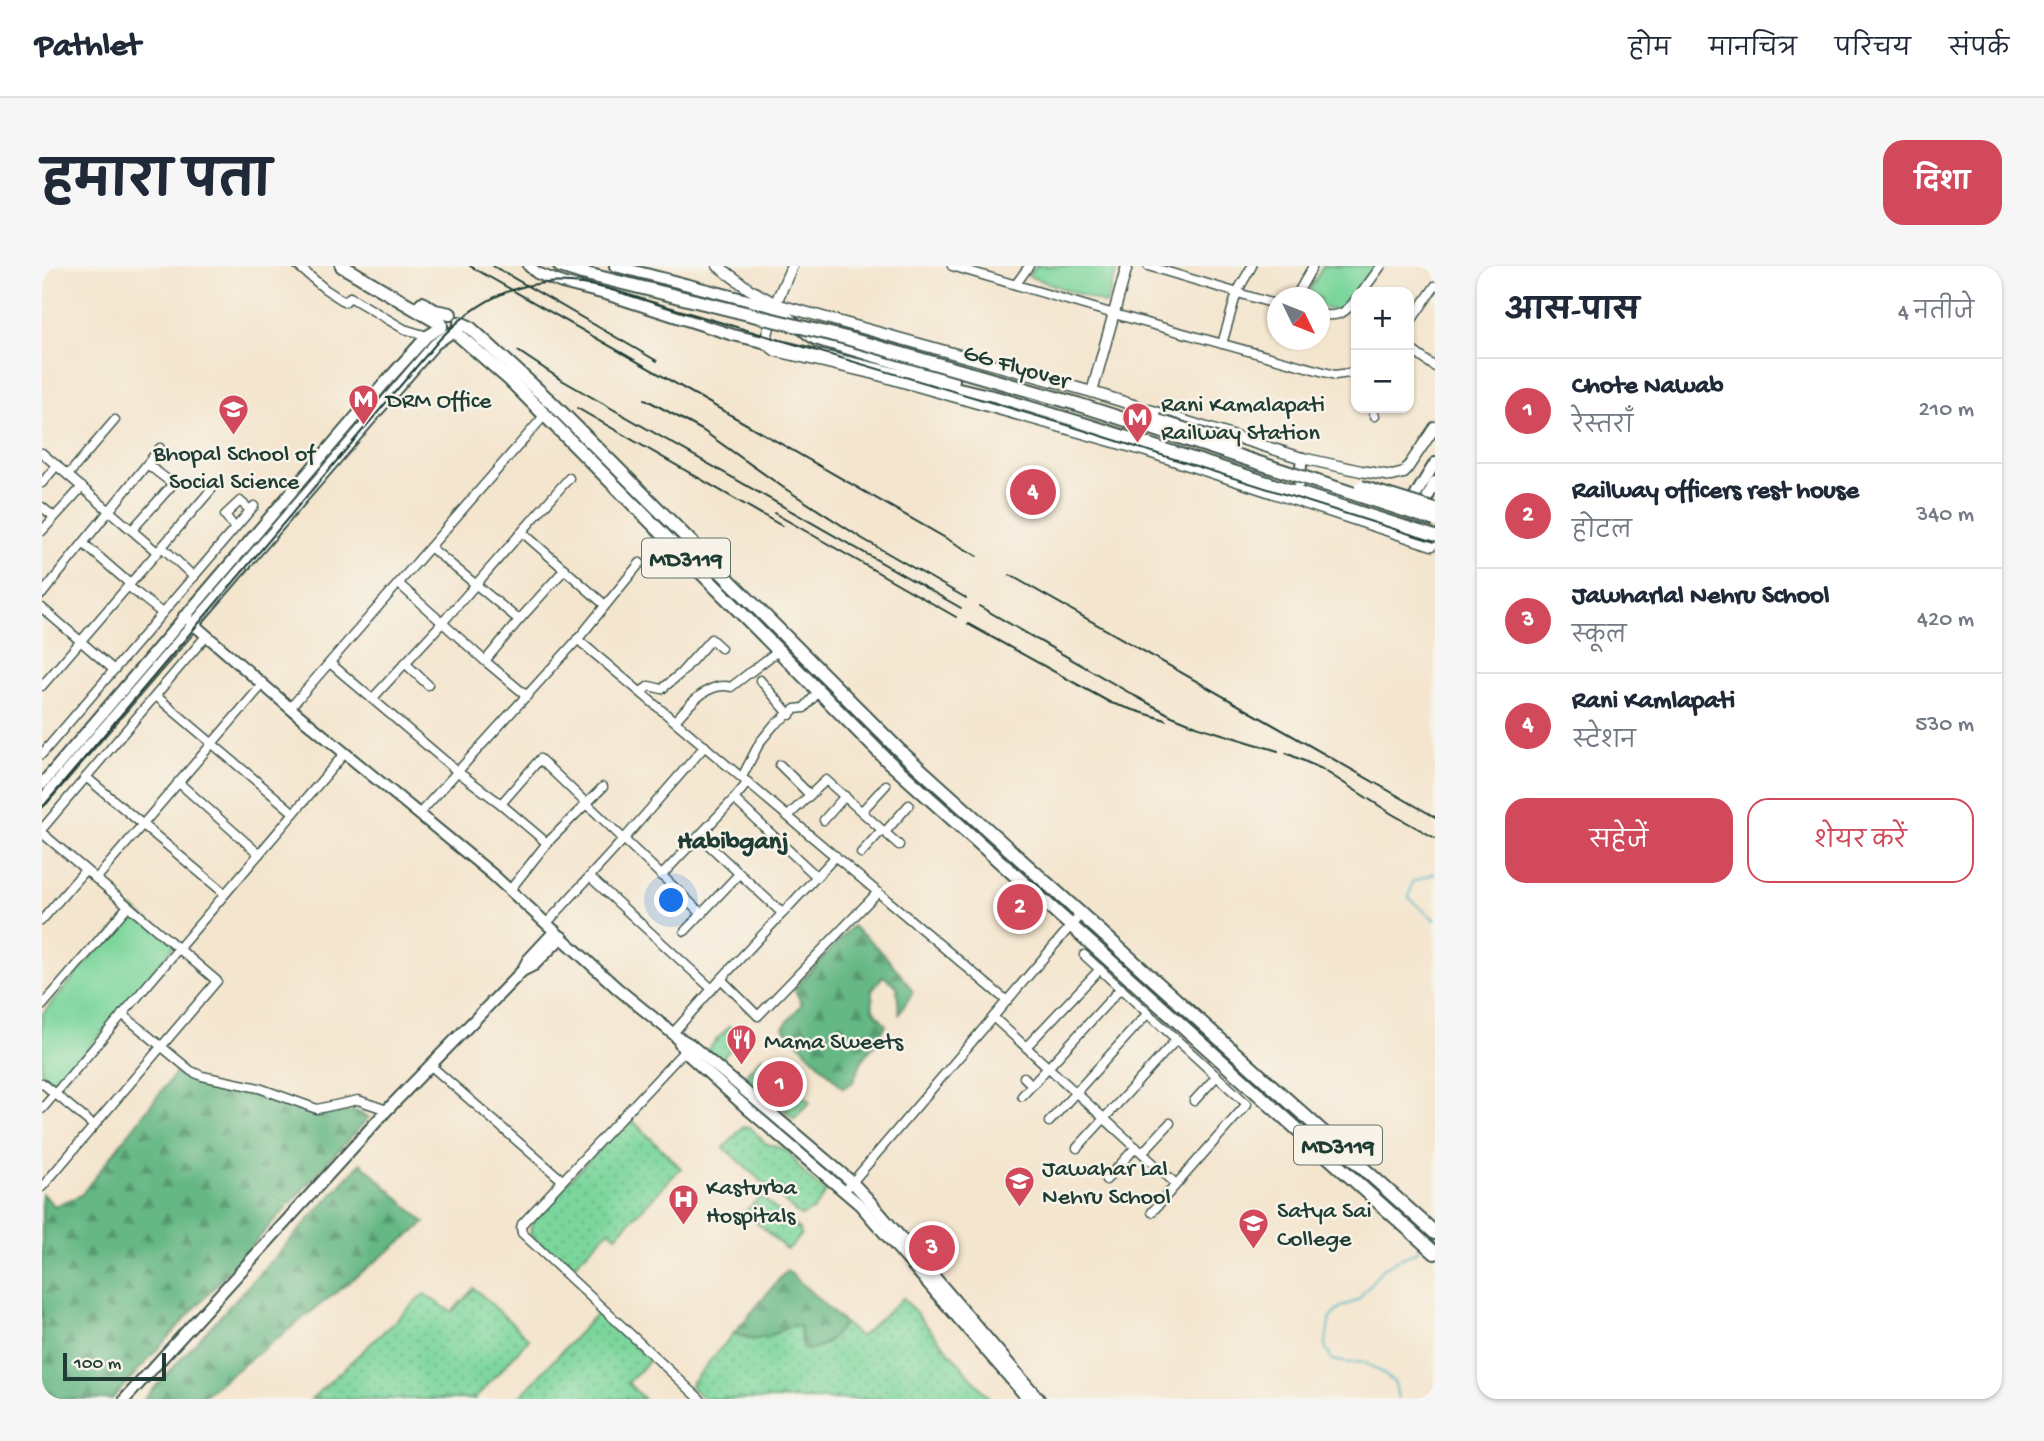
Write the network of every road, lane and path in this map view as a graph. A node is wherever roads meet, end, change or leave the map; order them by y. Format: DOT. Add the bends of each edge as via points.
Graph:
graph roads {
  1 [pos="298,266"];
  2 [pos="342,266"];
  3 [pos="358,266"];
  4 [pos="529,266"];
  5 [pos="560,266"];
  6 [pos="615,266"];
  7 [pos="718,266"];
  8 [pos="792,266"];
  9 [pos="952,266"];
  10 [pos="1029,266"];
  11 [pos="1127,266"];
  12 [pos="1148,266"];
  13 [pos="1252,266"];
  14 [pos="1313,266"];
  15 [pos="1381,266"];
  16 [pos="584,269"];
  17 [pos="1016,284"];
  18 [pos="1435,286"];
  19 [pos="1301,287"];
  20 [pos="1366,287"];
  21 [pos="1237,292"];
  22 [pos="1267,301"];
  23 [pos="775,306"];
  24 [pos="1351,306"];
  25 [pos="1114,314"];
  26 [pos="1330,317"];
  27 [pos="1414,317"];
  28 [pos="450,325"];
  29 [pos="427,336"];
  30 [pos="765,343"];
  31 [pos="1222,344"];
  32 [pos="1412,350"];
  33 [pos="1435,367"];
  34 [pos="1351,372"];
  35 [pos="1092,392"];
  36 [pos="544,416"];
  37 [pos="115,420"];
  38 [pos="1435,427"];
  39 [pos="160,448"];
  40 [pos="42,453"];
  41 [pos="1302,458"];
  42 [pos="1435,463"];
  43 [pos="147,464"];
  44 [pos="57,465"];
  45 [pos="1404,473"];
  46 [pos="68,475"];
  47 [pos="569,478"];
  48 [pos="1428,481"];
  49 [pos="42,483"];
  50 [pos="217,483"];
  51 [pos="1299,486"];
  52 [pos="82,487"];
  53 [pos="42,507"];
  54 [pos="1435,510"];
  55 [pos="109,511"];
  56 [pos="1381,512"];
  57 [pos="664,516"];
  58 [pos="54,517"];
  59 [pos="1435,520"];
  60 [pos="1409,525"];
  61 [pos="654,526"];
  62 [pos="235,527"];
  63 [pos="132,530"];
  64 [pos="1435,530"];
  65 [pos="42,531"];
  66 [pos="522,532"];
  67 [pos="1435,537"];
  68 [pos="83,543"];
  69 [pos="430,547"];
  70 [pos="159,550"];
  71 [pos="640,563"];
  72 [pos="565,569"];
  73 [pos="194,576"];
  74 [pos="399,584"];
  75 [pos="129,585"];
  76 [pos="476,585"];
  77 [pos="42,594"];
  78 [pos="169,605"];
  79 [pos="605,605"];
  80 [pos="42,608"];
  81 [pos="162,613"];
  82 [pos="188,620"];
  83 [pos="519,620"];
  84 [pos="443,622"];
  85 [pos="206,636"];
  86 [pos="577,639"];
  87 [pos="80,641"];
  88 [pos="721,648"];
  89 [pos="779,650"];
  90 [pos="485,661"];
  91 [pos="330,663"];
  92 [pos="405,663"];
  93 [pos="114,670"];
  94 [pos="760,680"];
  95 [pos="263,684"];
  96 [pos="428,685"];
  97 [pos="42,686"];
  98 [pos="819,691"];
  99 [pos="641,692"];
  100 [pos="156,695"];
  101 [pos="372,699"];
  102 [pos="524,700"];
  103 [pos="290,708"];
  104 [pos="790,715"];
  105 [pos="675,721"];
  106 [pos="212,742"];
  107 [pos="705,746"];
  108 [pos="345,752"];
  109 [pos="42,754"];
  110 [pos="780,765"];
  111 [pos="458,772"];
  112 [pos="86,777"];
  113 [pos="745,779"];
  114 [pos="178,782"];
  115 [pos="42,784"];
  116 [pos="886,785"];
  117 [pos="603,786"];
  118 [pos="810,795"];
  119 [pos="845,796"];
  120 [pos="734,799"];
  121 [pos="42,800"];
  122 [pos="501,804"];
  123 [pos="586,804"];
  124 [pos="909,805"];
  125 [pos="862,811"];
  126 [pos="293,813"];
  127 [pos="419,814"];
  128 [pos="788,816"];
  129 [pos="824,820"];
  130 [pos="142,824"];
  131 [pos="42,831"];
  132 [pos="883,831"];
  133 [pos="699,836"];
  134 [pos="624,839"];
  135 [pos="547,843"];
  136 [pos="899,845"];
  137 [pos="861,853"];
  138 [pos="258,854"];
  139 [pos="836,856"];
  140 [pos="85,870"];
  141 [pos="739,874"];
  142 [pos="661,876"];
  143 [pos="816,876"];
  144 [pos="590,877"];
  145 [pos="96,879"];
  146 [pos="510,890"];
  147 [pos="878,892"];
  148 [pos="224,893"];
  149 [pos="128,906"];
  150 [pos="782,913"];
  151 [pos="702,914"];
  152 [pos="1081,914"];
  153 [pos="42,920"];
  154 [pos="1072,925"];
  155 [pos="555,930"];
  156 [pos="685,931"];
  157 [pos="178,948"];
  158 [pos="1084,955"];
  159 [pos="1100,970"];
  160 [pos="721,979"];
  161 [pos="1121,988"];
  162 [pos="712,989"];
  163 [pos="1007,1001"];
  164 [pos="42,1006"];
  165 [pos="1148,1013"];
  166 [pos="122,1014"];
  167 [pos="993,1017"];
  168 [pos="675,1035"];
  169 [pos="1176,1040"];
  170 [pos="162,1046"];
  171 [pos="1026,1047"];
  172 [pos="687,1048"];
  173 [pos="430,1065"];
  174 [pos="1048,1066"];
  175 [pos="1024,1077"];
  176 [pos="1216,1077"];
  177 [pos="42,1083"];
  178 [pos="1032,1085"];
  179 [pos="1076,1092"];
  180 [pos="55,1094"];
  181 [pos="1022,1096"];
  182 [pos="1194,1101"];
  183 [pos="42,1109"];
  184 [pos="387,1110"];
  185 [pos="1105,1118"];
  186 [pos="1049,1122"];
  187 [pos="1170,1123"];
  188 [pos="94,1126"];
  189 [pos="1077,1148"];
  190 [pos="1140,1150"];
  191 [pos="562,1180"];
  192 [pos="1106,1180"];
  193 [pos="1176,1184"];
  194 [pos="848,1186"];
  195 [pos="42,1187"];
  196 [pos="1152,1212"];
  197 [pos="1435,1233"];
  198 [pos="1435,1253"];
  199 [pos="125,1399"];
  200 [pos="700,1399"];
  201 [pos="1028,1399"];
  202 [pos="1039,1399"];
  1 -- 29 [label="street" via="345,302 351,297 404,329"];
  2 -- 28 [label="main road, MD3119"];
  3 -- 28 [label="main road, MD3119" via="435,311"];
  4 -- 30 [label="main road" via="562,283"];
  5 -- 16 [label="main road"];
  6 -- 23 [label="main road"];
  7 -- 23 [label="street"];
  8 -- 23 [label="street"];
  9 -- 17 [label="street"];
  10 -- 17 [label="street"];
  11 -- 25 [label="street"];
  12 -- 21 [label="street"];
  13 -- 21 [label="street"];
  14 -- 19 [label="street"];
  15 -- 20 [label="street"];
  16 -- 54 [label="main road, GG Flyover, bridge" via="930,353"];
  16 -- 59 [label="main road, GG Flyover, bridge" via="1077,404"];
  17 -- 25 [label="street"];
  18 -- 27 [label="street"];
  21 -- 22 [label="street"];
  21 -- 31 [label="street"];
  23 -- 30 [label="street"];
  23 -- 35 [label="street"];
  23 -- 51 [label="main road" via="815,339"];
  24 -- 26 [label="street"];
  25 -- 31 [label="street"];
  25 -- 35 [label="street"];
  28 -- 29 [label="main road"];
  28 -- 36 [label="main road, MD3119"];
  28 -- 57 [label="main road, MD3119" via="469,327"];
  28 -- 82 [label="main road"];
  29 -- 82 [label="main road"];
  30 -- 60 [label="main road" via="996,397"];
  30 -- 67 [label="street" via="776,351 875,374 1146,451 1432,545"];
  31 -- 34 [label="street" via="1335,374"];
  32 -- 33 [label="street"];
  35 -- 41 [label="street"];
  36 -- 61 [label="main road, MD3119"];
  36 -- 69 [label="street"];
  37 -- 46 [label="street"];
  38 -- 45 [label="street"];
  39 -- 43 [label="street"];
  40 -- 44 [label="street"];
  41 -- 45 [label="street" via="1392,476"];
  41 -- 51 [label="main road"];
  42 -- 48 [label="main road"];
  43 -- 55 [label="street"];
  43 -- 63 [label="street" via="173,484"];
  44 -- 46 [label="street"];
  44 -- 49 [label="street"];
  45 -- 48 [label="street"];
  46 -- 52 [label="street"];
  47 -- 66 [label="street"];
  48 -- 56 [label="main road"];
  48 -- 60 [label="main road"];
  50 -- 70 [label="street"];
  51 -- 56 [label="main road"];
  52 -- 55 [label="street"];
  52 -- 58 [label="street"];
  53 -- 58 [label="street"];
  55 -- 63 [label="street"];
  55 -- 68 [label="street"];
  56 -- 60 [label="main road"];
  57 -- 61 [label="main road"];
  57 -- 152 [label="main road, MD3119" via="899,750"];
  58 -- 65 [label="street"];
  60 -- 64 [label="main road"];
  60 -- 67 [label="main road"];
  61 -- 89 [label="main road, MD3119"];
  62 -- 62 [label="street" via="252,508 240,500 225,515"];
  62 -- 73 [label="street"];
  63 -- 70 [label="street"];
  66 -- 72 [label="street"];
  66 -- 76 [label="street"];
  68 -- 75 [label="street"];
  68 -- 77 [label="street"];
  69 -- 74 [label="street"];
  69 -- 76 [label="street"];
  70 -- 73 [label="street"];
  70 -- 75 [label="street"];
  71 -- 79 [label="street"];
  72 -- 79 [label="street"];
  72 -- 83 [label="street"];
  73 -- 78 [label="street"];
  74 -- 84 [label="street"];
  74 -- 91 [label="street"];
  75 -- 81 [label="street"];
  75 -- 87 [label="street"];
  76 -- 83 [label="street"];
  76 -- 84 [label="street"];
  78 -- 81 [label="street"];
  78 -- 82 [label="street"];
  79 -- 86 [label="street"];
  80 -- 87 [label="street"];
  81 -- 93 [label="street"];
  82 -- 85 [label="main road"];
  82 -- 115 [label="main road"];
  82 -- 121 [label="main road"];
  83 -- 90 [label="street"];
  84 -- 90 [label="street"];
  84 -- 92 [label="street"];
  85 -- 95 [label="main road"];
  85 -- 100 [label="street"];
  86 -- 99 [label="street"];
  86 -- 102 [label="street"];
  87 -- 93 [label="street"];
  87 -- 97 [label="street"];
  88 -- 99 [label="street" via="711,639 662,689 649,686"];
  89 -- 98 [label="main road, MD3119"];
  89 -- 105 [label="street" via="731,687 722,684 710,689"];
  90 -- 102 [label="street"];
  91 -- 101 [label="street"];
  91 -- 103 [label="street"];
  92 -- 96 [label="street"];
  92 -- 101 [label="street"];
  93 -- 109 [label="street"];
  94 -- 104 [label="street"];
  95 -- 103 [label="main road"];
  95 -- 106 [label="street"];
  98 -- 104 [label="street" via="804,708 794,709"];
  98 -- 154 [label="main road, MD3119" via="888,761"];
  99 -- 105 [label="street"];
  100 -- 106 [label="street"];
  100 -- 112 [label="street"];
  101 -- 111 [label="street"];
  102 -- 111 [label="street"];
  103 -- 108 [label="main road"];
  104 -- 113 [label="street" via="760,742"];
  105 -- 107 [label="street"];
  106 -- 114 [label="street"];
  106 -- 126 [label="street"];
  107 -- 113 [label="street"];
  107 -- 134 [label="street"];
  108 -- 126 [label="street"];
  108 -- 127 [label="main road"];
  110 -- 118 [label="street"];
  111 -- 122 [label="street"];
  111 -- 127 [label="street"];
  112 -- 130 [label="street"];
  112 -- 131 [label="street"];
  113 -- 120 [label="street"];
  113 -- 128 [label="street"];
  114 -- 130 [label="street"];
  114 -- 138 [label="street"];
  116 -- 125 [label="street"];
  117 -- 123 [label="street"];
  118 -- 119 [label="street" via="826,780"];
  118 -- 128 [label="street"];
  119 -- 125 [label="street"];
  119 -- 129 [label="street"];
  120 -- 133 [label="street"];
  120 -- 143 [label="street"];
  122 -- 123 [label="street" via="540,760"];
  122 -- 135 [label="street"];
  123 -- 134 [label="street"];
  123 -- 135 [label="street"];
  124 -- 132 [label="street"];
  125 -- 132 [label="street"];
  126 -- 138 [label="street"];
  127 -- 146 [label="main road"];
  128 -- 139 [label="street"];
  130 -- 145 [label="street"];
  130 -- 148 [label="street"];
  131 -- 140 [label="street"];
  132 -- 136 [label="street"];
  132 -- 137 [label="street"];
  133 -- 141 [label="street"];
  133 -- 142 [label="street"];
  134 -- 142 [label="street"];
  134 -- 144 [label="street"];
  135 -- 146 [label="street"];
  138 -- 148 [label="street"];
  139 -- 143 [label="street"];
  139 -- 147 [label="street"];
  140 -- 145 [label="street"];
  140 -- 153 [label="street"];
  141 -- 150 [label="street"];
  141 -- 151 [label="street"];
  142 -- 151 [label="street"];
  143 -- 150 [label="street"];
  144 -- 155 [label="street"];
  144 -- 162 [label="street"];
  145 -- 149 [label="street"];
  146 -- 155 [label="main road"];
  147 -- 160 [label="street" via="758,1016"];
  147 -- 163 [label="street"];
  148 -- 157 [label="street"];
  149 -- 157 [label="street"];
  149 -- 164 [label="street"];
  150 -- 160 [label="street"];
  151 -- 156 [label="street"];
  152 -- 154 [label="street"];
  152 -- 197 [label="main road, MD3119"];
  154 -- 163 [label="street"];
  154 -- 198 [label="main road, MD3119"];
  155 -- 168 [label="main road"];
  155 -- 173 [label="main road" via="522,971"];
  157 -- 166 [label="street"];
  157 -- 170 [label="street" via="217,981"];
  158 -- 159 [label="street"];
  159 -- 161 [label="street"];
  159 -- 171 [label="street"];
  160 -- 162 [label="street"];
  161 -- 165 [label="street"];
  161 -- 174 [label="street"];
  162 -- 168 [label="street"];
  163 -- 167 [label="street"];
  165 -- 169 [label="street"];
  165 -- 179 [label="street"];
  166 -- 170 [label="street"];
  166 -- 180 [label="street"];
  167 -- 171 [label="street"];
  167 -- 194 [label="street"];
  168 -- 172 [label="main road"];
  169 -- 176 [label="street"];
  169 -- 185 [label="street"];
  170 -- 184 [label="street" via="202,1076 252,1086 317,1108 358,1100"];
  170 -- 188 [label="street"];
  171 -- 174 [label="street"];
  172 -- 191 [label="street"];
  172 -- 194 [label="main road"];
  173 -- 184 [label="main road"];
  173 -- 191 [label="street"];
  174 -- 178 [label="street"];
  174 -- 179 [label="street"];
  175 -- 178 [label="street"];
  176 -- 182 [label="street"];
  176 -- 193 [label="street" via="1247,1104"];
  177 -- 180 [label="street"];
  178 -- 181 [label="street"];
  179 -- 185 [label="street"];
  179 -- 186 [label="street"];
  180 -- 183 [label="street"];
  180 -- 188 [label="street"];
  184 -- 199 [label="main road"];
  185 -- 189 [label="street"];
  185 -- 190 [label="street"];
  187 -- 190 [label="street"];
  188 -- 195 [label="street"];
  190 -- 192 [label="street"];
  190 -- 193 [label="street"];
  191 -- 200 [label="street" via="522,1224 522,1233"];
  193 -- 196 [label="street"];
  194 -- 201 [label="main road"];
  194 -- 202 [label="main road" via="867,1198"];
}
